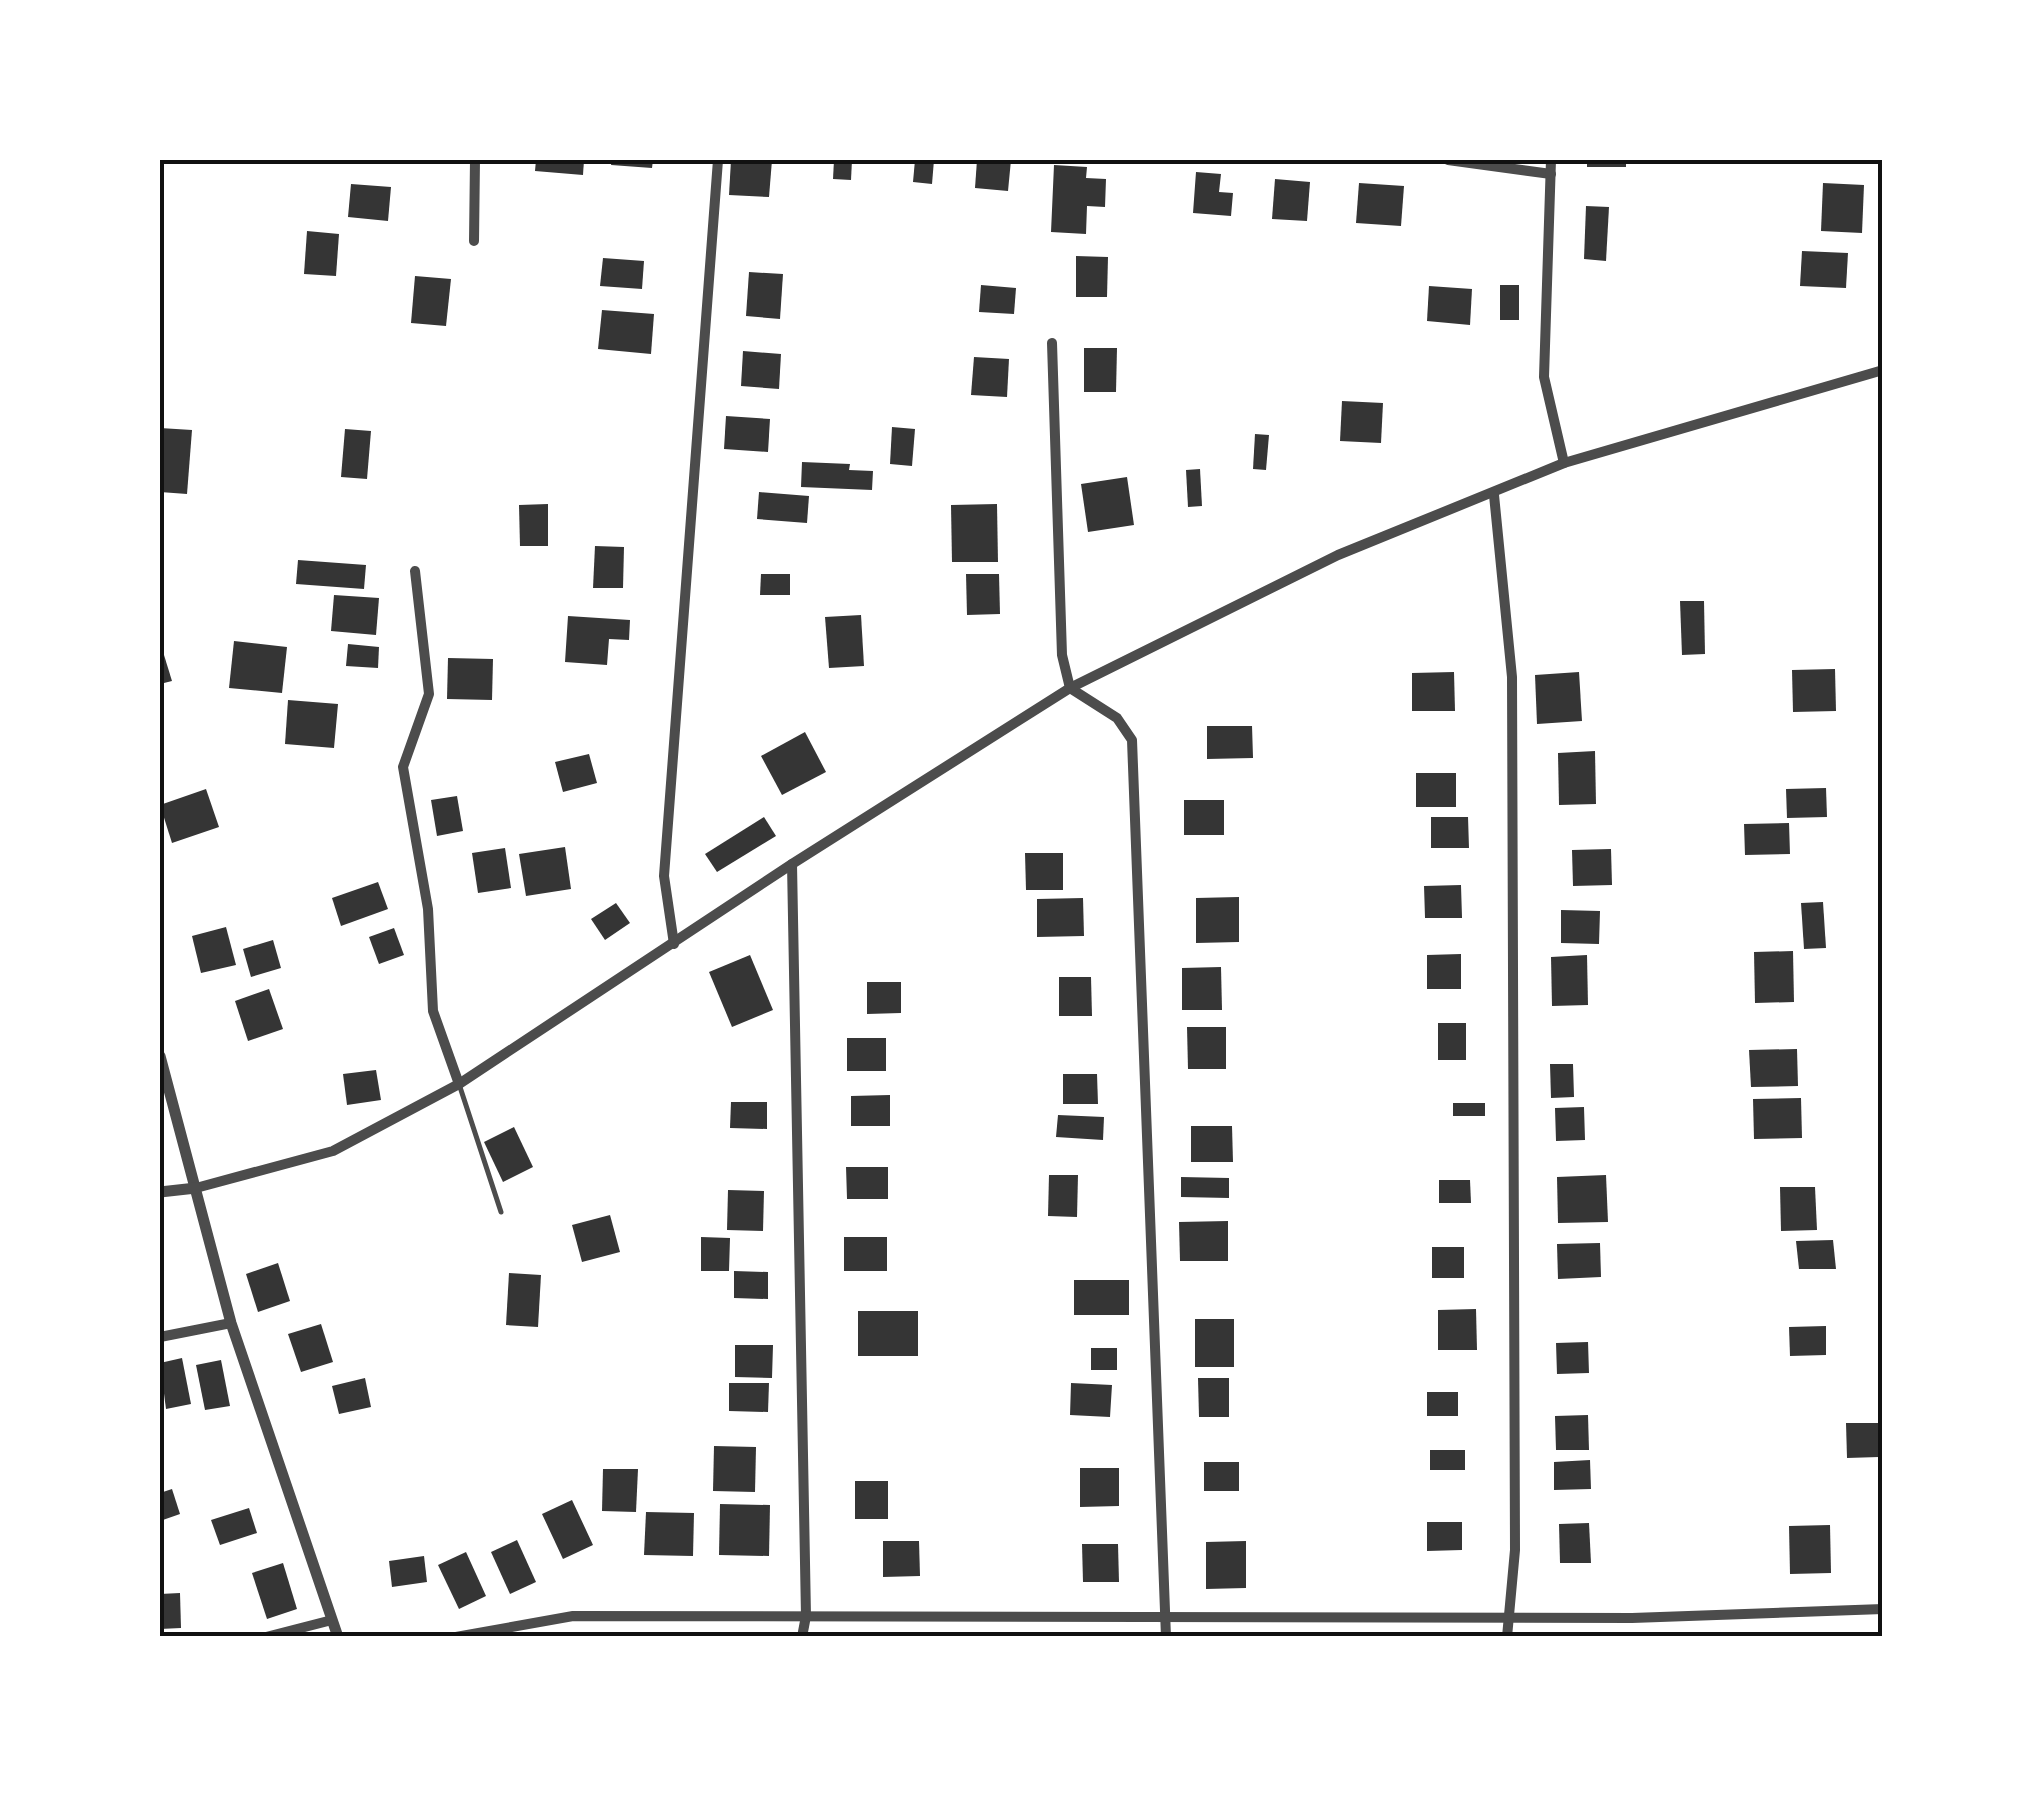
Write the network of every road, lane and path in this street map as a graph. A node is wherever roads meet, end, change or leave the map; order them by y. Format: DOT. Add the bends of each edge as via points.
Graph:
graph roads {
  1 [pos="475,160"];
  2 [pos="718,160"];
  3 [pos="1448,160"];
  4 [pos="1550,160"];
  5 [pos="1551,174"];
  6 [pos="474,242"];
  7 [pos="1052,342"];
  8 [pos="1883,370"];
  9 [pos="1564,463"];
  10 [pos="1494,495"];
  11 [pos="415,571"];
  12 [pos="1070,688"];
  13 [pos="792,864"];
  14 [pos="674,944"];
  15 [pos="160,1056"];
  16 [pos="459,1084"];
  17 [pos="196,1188"];
  18 [pos="160,1192"];
  19 [pos="501,1212"];
  20 [pos="231,1323"];
  21 [pos="160,1337"];
  22 [pos="1883,1609"];
  23 [pos="1163,1615"];
  24 [pos="806,1616"];
  25 [pos="1506,1616"];
  26 [pos="332,1620"];
  27 [pos="266,1637"];
  28 [pos="338,1637"];
  29 [pos="456,1637"];
  30 [pos="802,1637"];
  31 [pos="1166,1637"];
  32 [pos="1506,1637"];
  1 -- 6 [label="street"];
  2 -- 14 [label="street" via="664,876"];
  3 -- 5 [label="street"];
  4 -- 5 [label="street"];
  5 -- 9 [label="street" via="1544,377"];
  7 -- 12 [label="street" via="1062,655"];
  8 -- 9 [label="street"];
  9 -- 10 [label="street"];
  10 -- 12 [label="street" via="1338,555"];
  10 -- 25 [label="street" via="1512,697 1515,1550"];
  11 -- 16 [label="street" via="429,694 402,767 428,909 434,1010"];
  12 -- 13 [label="street"];
  12 -- 23 [label="street" via="1117,718 1132,740"];
  13 -- 14 [label="street"];
  13 -- 24 [label="street"];
  14 -- 16 [label="street"];
  15 -- 17 [label="street"];
  16 -- 17 [label="street" via="333,1151"];
  16 -- 19 [label="lane"];
  17 -- 18 [label="street"];
  17 -- 20 [label="street"];
  20 -- 21 [label="street"];
  20 -- 26 [label="street"];
  22 -- 25 [label="street"];
  23 -- 24 [label="street"];
  23 -- 25 [label="street"];
  23 -- 31 [label="street"];
  24 -- 29 [label="street" via="573,1616"];
  24 -- 30 [label="street"];
  25 -- 32 [label="street"];
  26 -- 27 [label="street"];
  26 -- 28 [label="street"];
}
